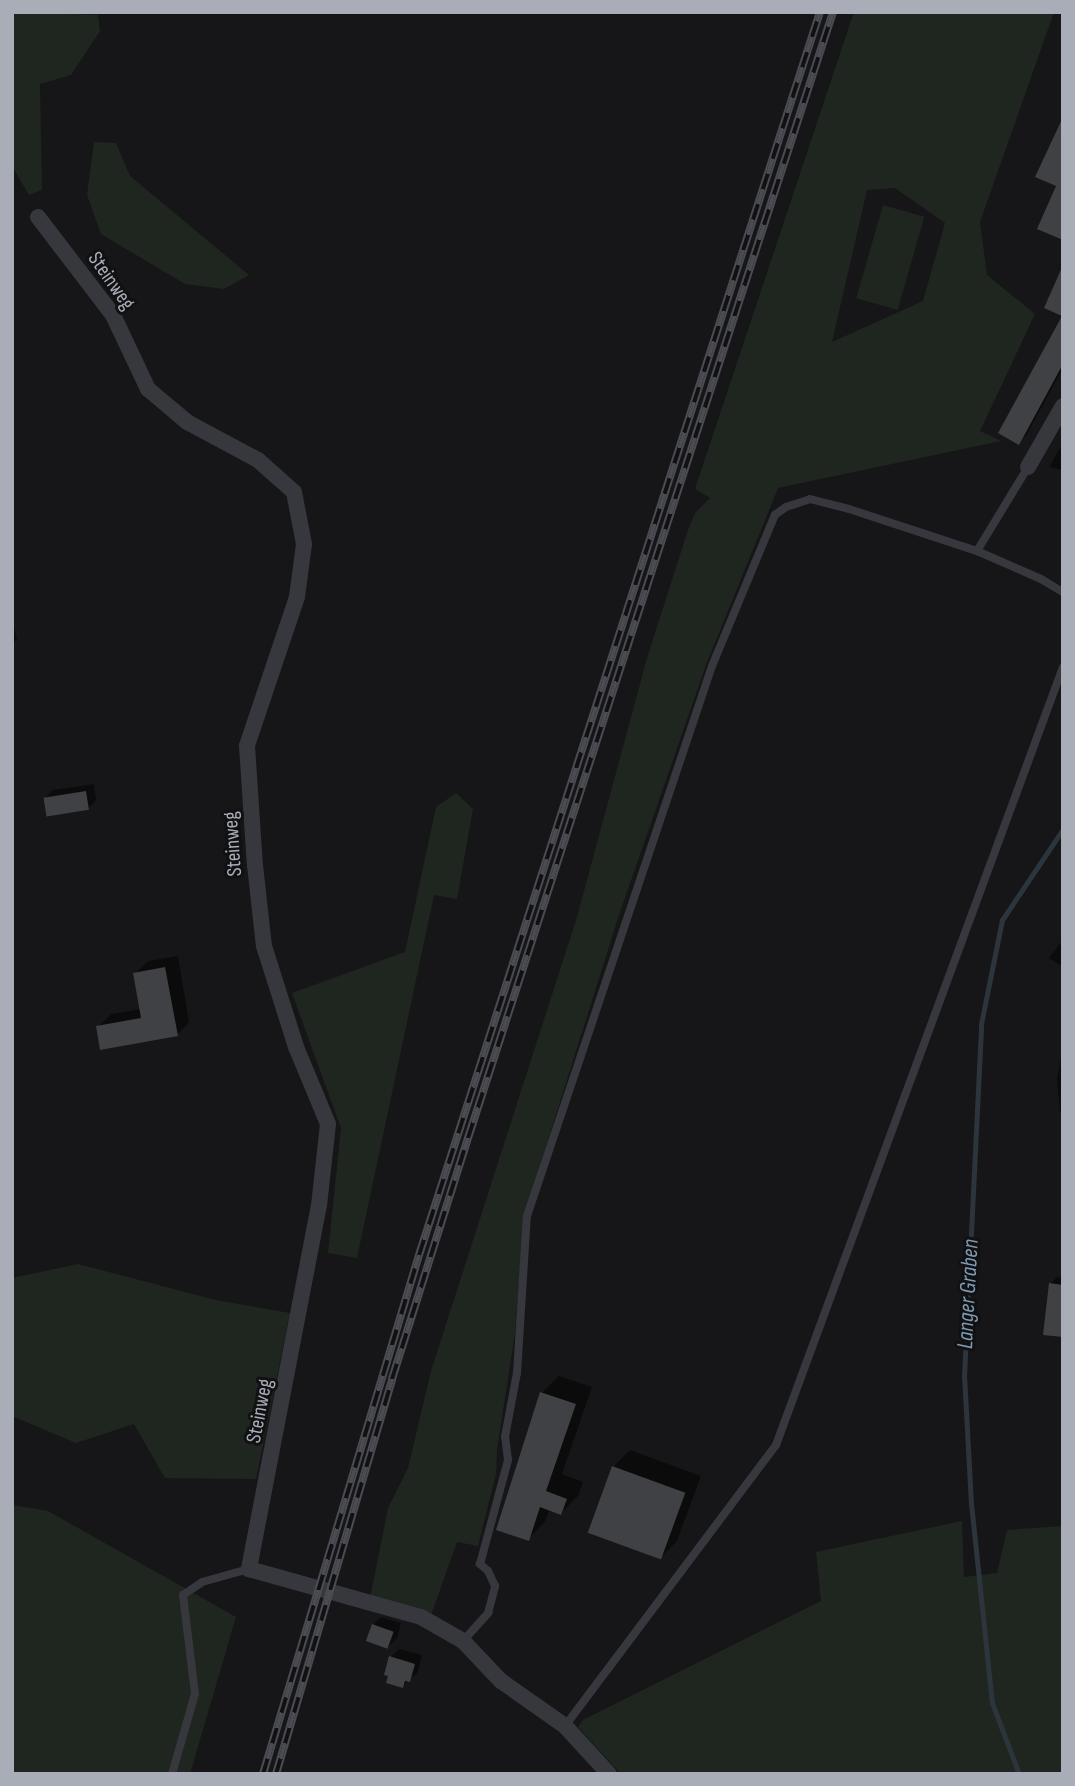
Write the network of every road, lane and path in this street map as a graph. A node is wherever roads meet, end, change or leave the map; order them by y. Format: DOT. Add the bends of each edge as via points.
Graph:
graph roads {
  1 [pos="38,217"];
  2 [pos="1063,406"];
  3 [pos="1028,467"];
  4 [pos="977,551"];
  5 [pos="1063,592"];
  6 [pos="1063,667"];
  7 [pos="249,1569"];
  8 [pos="463,1641"];
  9 [pos="565,1726"];
  10 [pos="172,1774"];
  11 [pos="609,1774"];
  1 -- 7 [label="street, Steinweg" via="113,315 148,388 187,422 258,460 294,492 304,544 297,597 247,746 264,946 296,1046 328,1124 319,1205"];
  2 -- 3 [label="street"];
  3 -- 4 [label="lane"];
  4 -- 5 [label="lane"];
  4 -- 8 [label="lane" via="810,499 775,515 712,666 527,1216 517,1373 505,1437 508,1460 480,1564 495,1587 488,1613"];
  6 -- 9 [label="lane" via="776,1445"];
  7 -- 8 [label="street" via="421,1617"];
  7 -- 10 [label="lane" via="202,1582 183,1595 195,1694"];
  8 -- 9 [label="street" via="501,1681"];
  9 -- 11 [label="street"];
}
